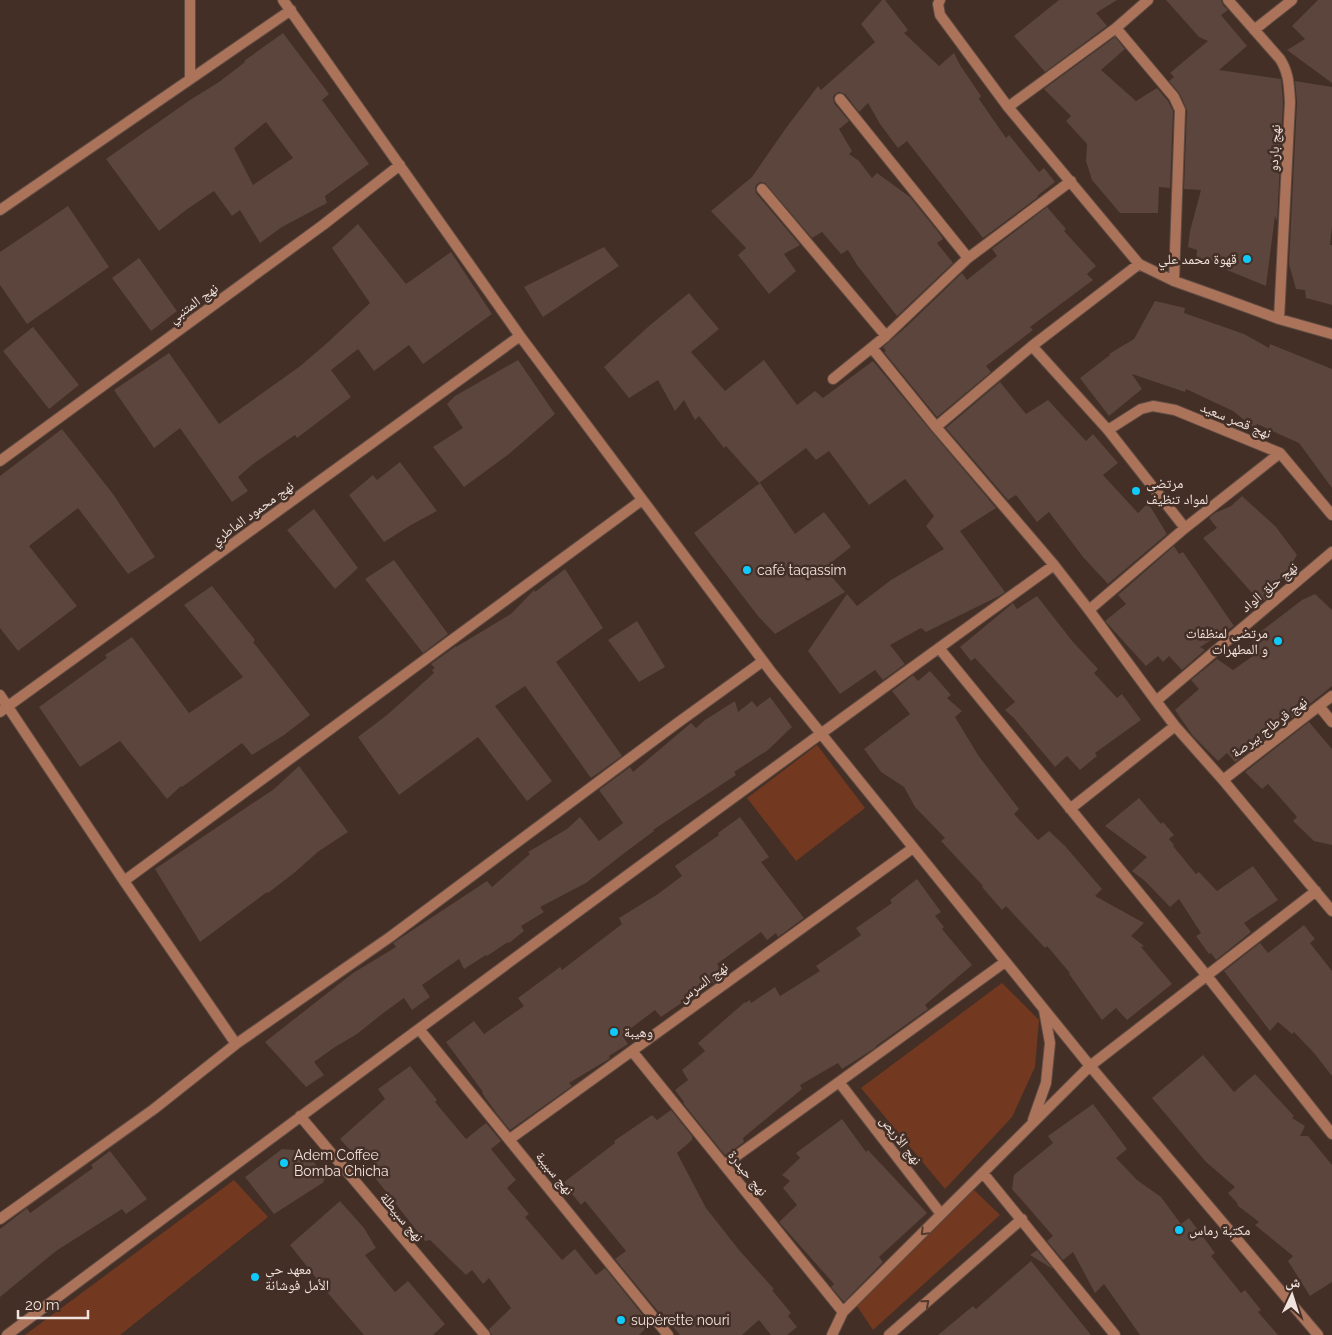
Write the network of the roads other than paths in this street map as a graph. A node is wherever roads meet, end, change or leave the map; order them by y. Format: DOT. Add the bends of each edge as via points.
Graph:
graph roads {
  1 [pos="190,0"];
  2 [pos="284,0"];
  3 [pos="940,0"];
  4 [pos="1148,0"];
  5 [pos="1228,0"];
  6 [pos="1292,0"];
  7 [pos="291,10"];
  8 [pos="1116,28"];
  9 [pos="1254,30"];
  10 [pos="190,79"];
  11 [pos="840,99"];
  12 [pos="1008,107"];
  13 [pos="400,165"];
  14 [pos="1071,181"];
  15 [pos="762,189"];
  16 [pos="0,210"];
  17 [pos="968,258"];
  18 [pos="1139,264"];
  19 [pos="1174,281"];
  20 [pos="1279,319"];
  21 [pos="1332,334"];
  22 [pos="520,336"];
  23 [pos="886,336"];
  24 [pos="1032,346"];
  25 [pos="872,348"];
  26 [pos="834,379"];
  27 [pos="936,427"];
  28 [pos="1108,430"];
  29 [pos="1280,453"];
  30 [pos="0,461"];
  31 [pos="642,500"];
  32 [pos="1332,515"];
  33 [pos="1185,528"];
  34 [pos="1332,552"];
  35 [pos="1054,565"];
  36 [pos="1089,610"];
  37 [pos="938,648"];
  38 [pos="763,661"];
  39 [pos="0,695"];
  40 [pos="1332,696"];
  41 [pos="1156,701"];
  42 [pos="1319,706"];
  43 [pos="4,709"];
  44 [pos="1332,722"];
  45 [pos="1175,726"];
  46 [pos="821,734"];
  47 [pos="1223,780"];
  48 [pos="1070,809"];
  49 [pos="913,848"];
  50 [pos="124,881"];
  51 [pos="1316,891"];
  52 [pos="1332,911"];
  53 [pos="1005,962"];
  54 [pos="1207,976"];
  55 [pos="1044,1009"];
  56 [pos="420,1028"];
  57 [pos="236,1044"];
  58 [pos="632,1051"];
  59 [pos="1090,1066"];
  60 [pos="839,1082"];
  61 [pos="300,1116"];
  62 [pos="1032,1123"];
  63 [pos="1332,1134"];
  64 [pos="510,1139"];
  65 [pos="724,1165"];
  66 [pos="983,1173"];
  67 [pos="941,1214"];
  68 [pos="1022,1219"];
  69 [pos="0,1220"];
  70 [pos="844,1312"];
  71 [pos="7,1335"];
  72 [pos="484,1335"];
  73 [pos="668,1335"];
  74 [pos="832,1335"];
  75 [pos="889,1335"];
  76 [pos="1115,1335"];
  77 [pos="1318,1335"];
  1 -- 10 [label="street"];
  2 -- 7 [label="street"];
  3 -- 12 [label="street" via="940,15"];
  4 -- 8 [label="street"];
  5 -- 9 [label="street, نهج باردو"];
  6 -- 9 [label="street"];
  7 -- 10 [label="street"];
  7 -- 13 [label="street"];
  8 -- 12 [label="street"];
  8 -- 19 [label="street" via="1174,97 1180,110"];
  9 -- 20 [label="street, نهج باردو" via="1285,68 1289,86"];
  10 -- 16 [label="street"];
  11 -- 17 [label="street"];
  12 -- 14 [label="street"];
  13 -- 22 [label="street"];
  13 -- 30 [label="street, نهج المتنبي"];
  14 -- 17 [label="street"];
  14 -- 18 [label="street"];
  15 -- 23 [label="street"];
  17 -- 23 [label="street"];
  18 -- 19 [label="street"];
  18 -- 24 [label="street"];
  19 -- 20 [label="street"];
  20 -- 21 [label="street"];
  22 -- 31 [label="street"];
  22 -- 43 [label="street, نهج محمود الماطري"];
  23 -- 25 [label="street"];
  24 -- 27 [label="street"];
  24 -- 28 [label="street"];
  25 -- 26 [label="street"];
  25 -- 27 [label="street"];
  27 -- 35 [label="street"];
  28 -- 29 [label="street, نهج قصر سعيد" via="1141,409 1153,406 1175,410"];
  28 -- 33 [label="street"];
  29 -- 32 [label="street, نهج قصر سعيد"];
  29 -- 33 [label="street"];
  31 -- 38 [label="street"];
  31 -- 50 [label="street"];
  33 -- 36 [label="street"];
  34 -- 41 [label="street, نهج حلق الواد"];
  35 -- 36 [label="street"];
  35 -- 37 [label="street"];
  36 -- 41 [label="street"];
  37 -- 46 [label="street"];
  37 -- 48 [label="street"];
  38 -- 46 [label="street"];
  38 -- 57 [label="street" via="390,937"];
  39 -- 43 [label="street"];
  40 -- 42 [label="street, نهج قرطاج بيرصة"];
  41 -- 45 [label="street"];
  42 -- 44 [label="street"];
  42 -- 47 [label="street, نهج قرطاج بيرصة"];
  43 -- 50 [label="street"];
  45 -- 47 [label="street"];
  45 -- 48 [label="street"];
  46 -- 49 [label="street"];
  46 -- 56 [label="street"];
  47 -- 51 [label="street"];
  48 -- 54 [label="street"];
  49 -- 53 [label="street"];
  49 -- 58 [label="street, نهج السرس"];
  50 -- 57 [label="street"];
  51 -- 52 [label="street"];
  51 -- 54 [label="street"];
  53 -- 55 [label="street"];
  53 -- 60 [label="street"];
  54 -- 59 [label="street"];
  54 -- 63 [label="street"];
  55 -- 59 [label="street"];
  55 -- 62 [label="street" via="1050,1043 1046,1083"];
  56 -- 61 [label="street"];
  56 -- 64 [label="street, نهج سبيبة"];
  57 -- 69 [label="street" via="154,1109"];
  58 -- 64 [label="street, نهج السرس"];
  58 -- 65 [label="street, نهج حيدرة"];
  59 -- 62 [label="street"];
  59 -- 77 [label="street"];
  60 -- 65 [label="street"];
  60 -- 67 [label="street, نهج الأريص"];
  61 -- 71 [label="street"];
  61 -- 72 [label="street, نهج سبيطلة"];
  62 -- 66 [label="street"];
  64 -- 73 [label="street, نهج سبيبة"];
  65 -- 70 [label="street, نهج حيدرة"];
  66 -- 67 [label="street"];
  66 -- 68 [label="street"];
  67 -- 70 [label="street, one-way"];
  75 -- 68 [label="street, one-way"];
  68 -- 76 [label="street"];
  70 -- 74 [label="street"];
}
